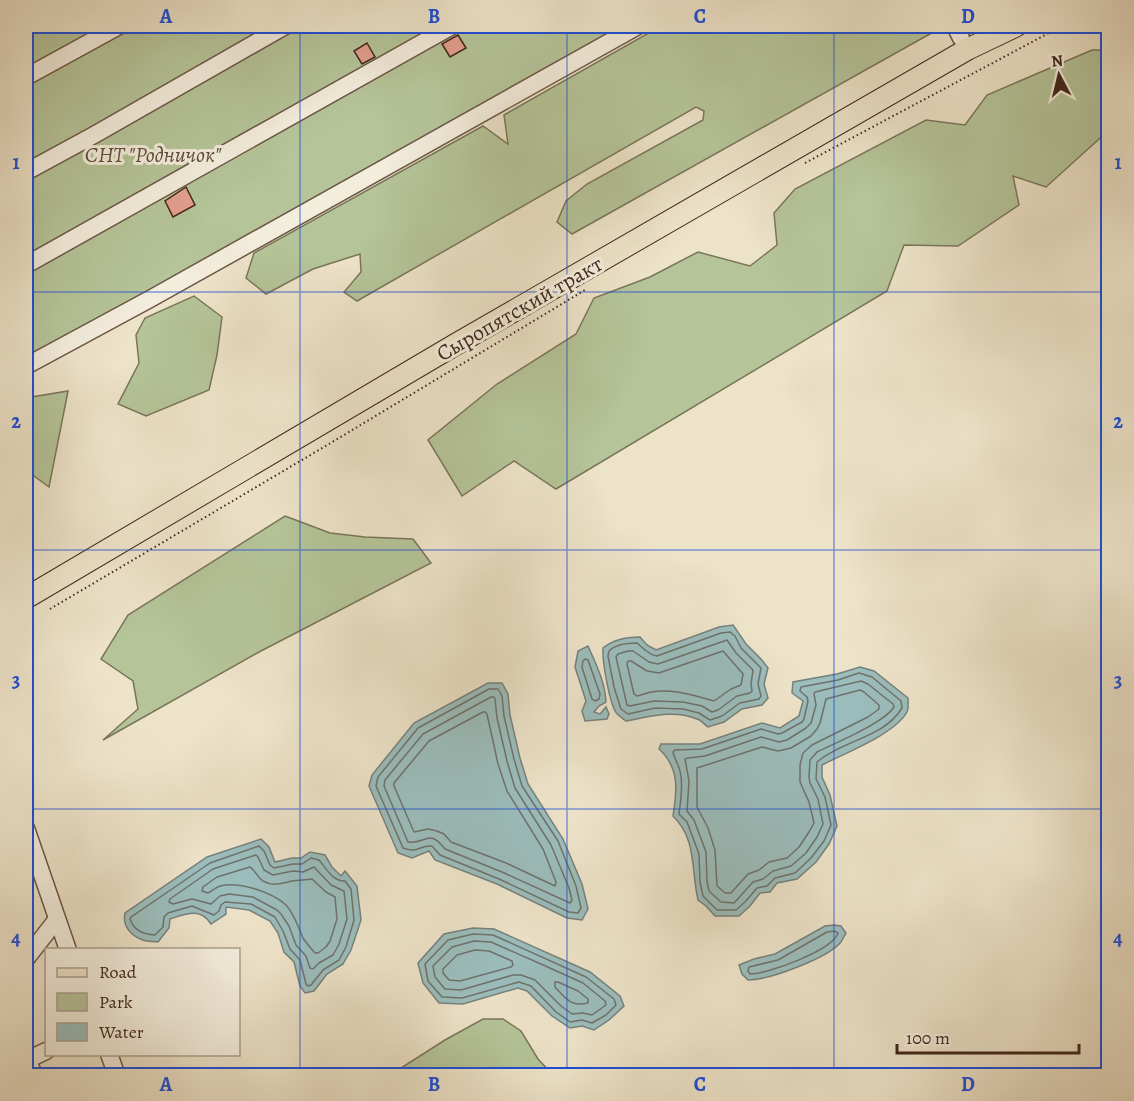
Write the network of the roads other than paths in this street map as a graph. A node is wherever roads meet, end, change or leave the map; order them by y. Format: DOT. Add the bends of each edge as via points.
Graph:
graph roads {
  1 [pos="119,26"];
  2 [pos="285,26"];
  3 [pos="452,26"];
  4 [pos="638,26"];
  5 [pos="985,26"];
  6 [pos="1016,26"];
  7 [pos="958,32"];
  8 [pos="26,77"];
  9 [pos="26,172"];
  10 [pos="26,265"];
  11 [pos="26,366"];
  12 [pos="26,581"];
  13 [pos="26,598"];
  14 [pos="26,828"];
  15 [pos="57,919"];
  16 [pos="67,948"];
  17 [pos="26,959"];
  18 [pos="45,1051"];
  19 [pos="110,1056"];
  20 [pos="26,1059"];
  21 [pos="35,1076"];
  22 [pos="117,1076"];
  1 -- 8 [label="street"];
  2 -- 9 [label="street"];
  3 -- 10 [label="street"];
  4 -- 11 [label="street"];
  5 -- 7 [label="main road, Сыропятский тракт"];
  6 -- 13 [label="main road, Сыропятский тракт" via="458,343"];
  7 -- 12 [label="main road, Сыропятский тракт"];
  14 -- 15 [label="street"];
  15 -- 16 [label="street"];
  15 -- 17 [label="street"];
  18 -- 20 [label="street"];
  19 -- 22 [label="street"];
  20 -- 21 [label="street"];
}
